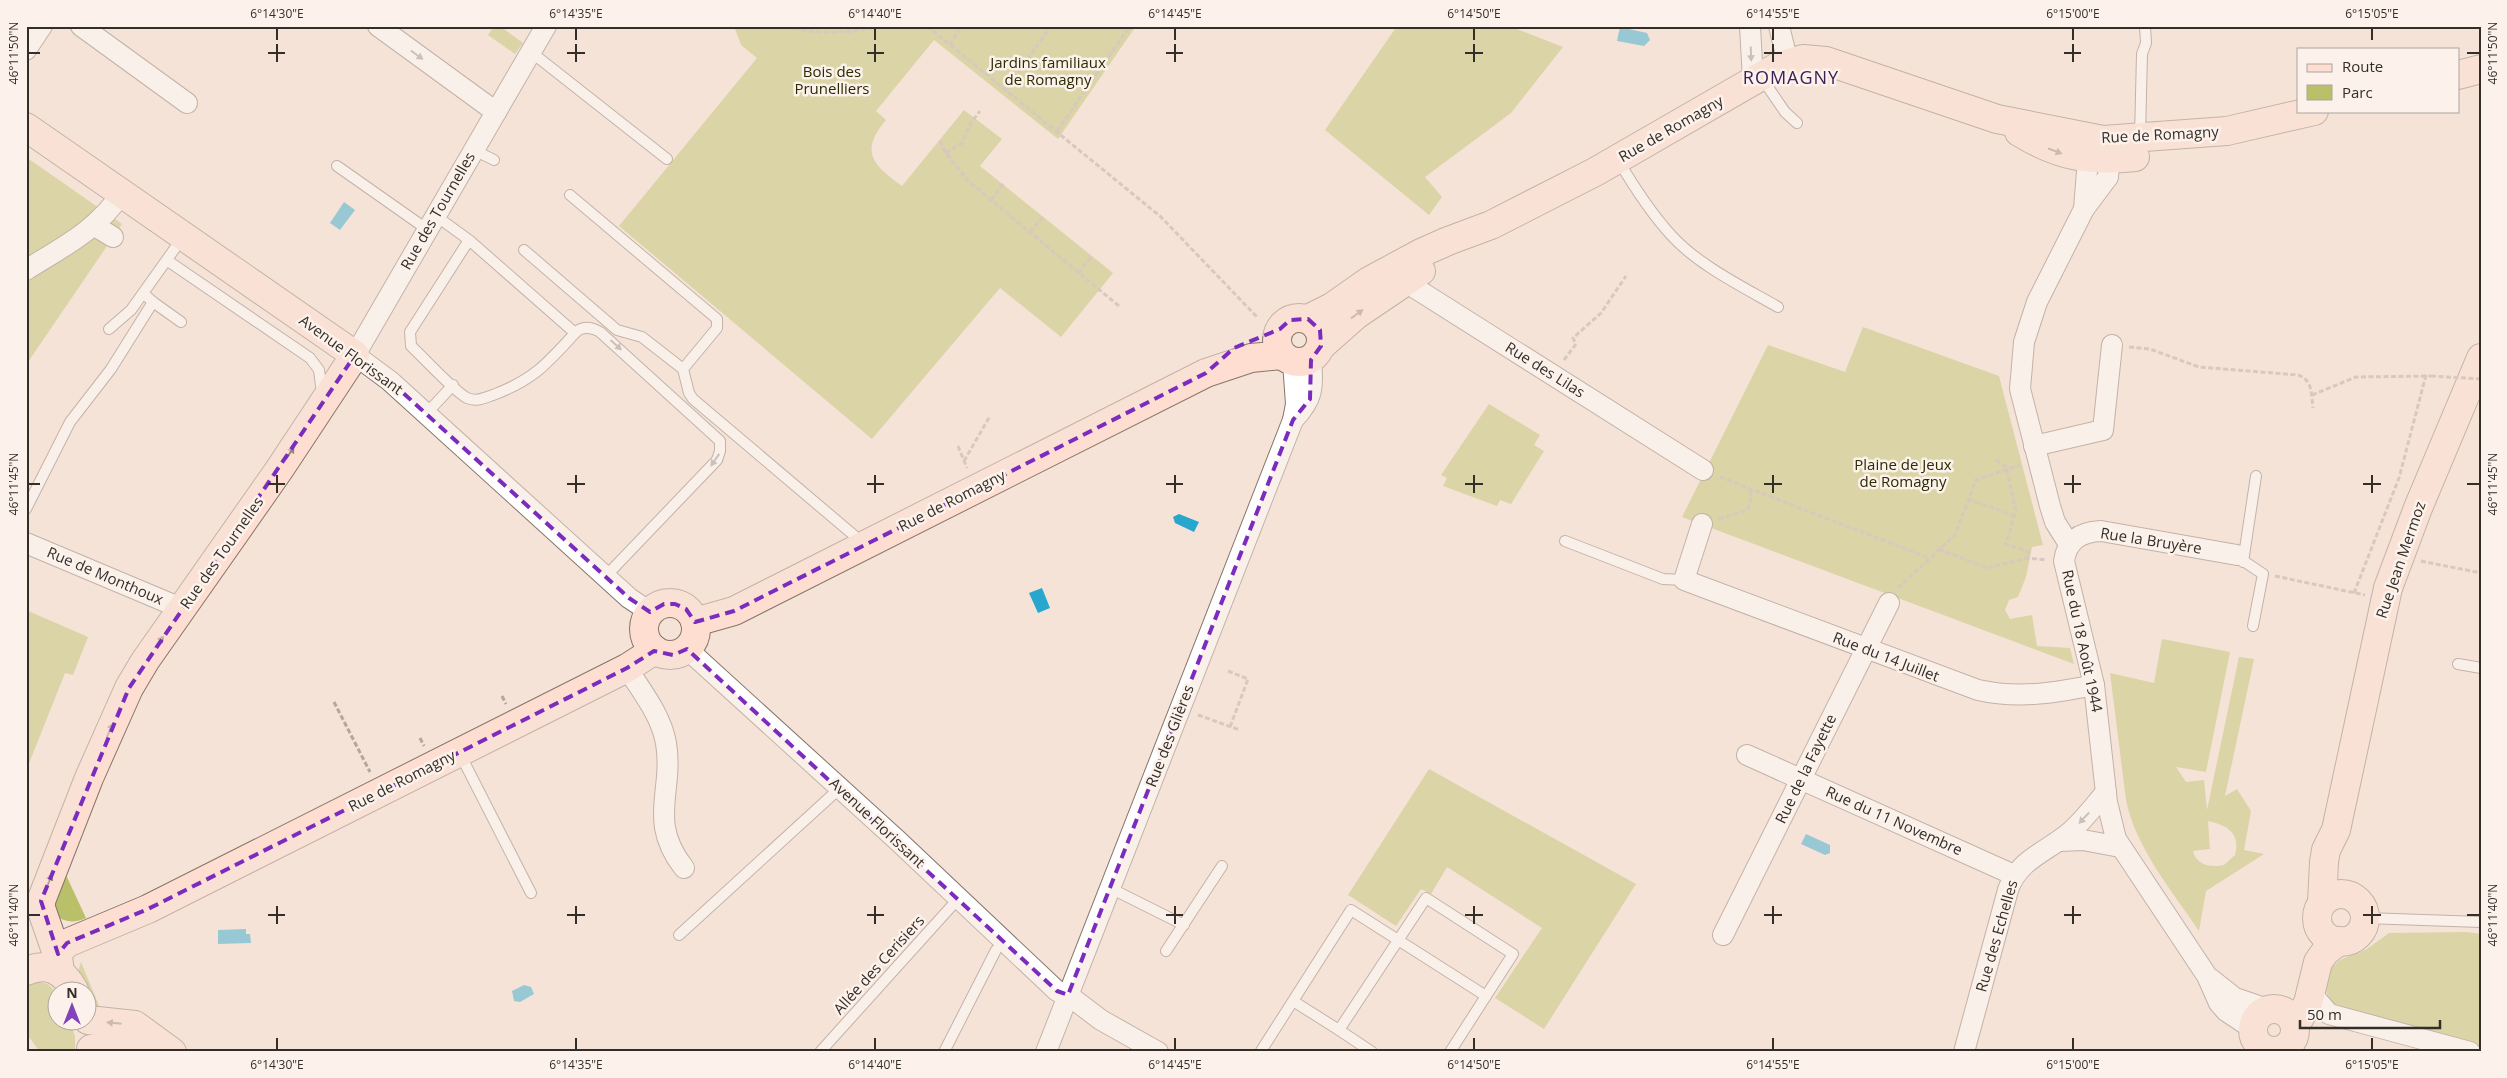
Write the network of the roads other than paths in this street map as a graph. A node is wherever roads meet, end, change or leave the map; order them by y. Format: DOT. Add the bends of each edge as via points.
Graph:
graph roads {
  1 [pos="42,26"];
  2 [pos="81,26"];
  3 [pos="378,26"];
  4 [pos="546,26"];
  5 [pos="1750,26"];
  6 [pos="1779,26"];
  7 [pos="2145,26"];
  8 [pos="26,50"];
  9 [pos="531,52"];
  10 [pos="1788,62"];
  11 [pos="2481,69"];
  12 [pos="2460,74"];
  13 [pos="1756,79"];
  14 [pos="187,103"];
  15 [pos="496,112"];
  16 [pos="2310,112"];
  17 [pos="1797,123"];
  18 [pos="26,127"];
  19 [pos="2227,131"];
  20 [pos="2140,138"];
  21 [pos="2101,149"];
  22 [pos="474,150"];
  23 [pos="667,159"];
  24 [pos="494,160"];
  25 [pos="1618,160"];
  26 [pos="337,166"];
  27 [pos="122,193"];
  28 [pos="570,195"];
  29 [pos="432,223"];
  30 [pos="95,226"];
  31 [pos="113,237"];
  32 [pos="184,237"];
  33 [pos="468,240"];
  34 [pos="524,250"];
  35 [pos="168,261"];
  36 [pos="26,270"];
  37 [pos="1396,276"];
  38 [pos="144,294"];
  39 [pos="153,302"];
  40 [pos="1778,307"];
  41 [pos="181,322"];
  42 [pos="109,329"];
  43 [pos="575,334"];
  44 [pos="1291,345"];
  45 [pos="2112,345"];
  46 [pos="355,355"];
  47 [pos="2481,358"];
  48 [pos="683,370"];
  49 [pos="453,385"];
  50 [pos="322,404"];
  51 [pos="426,414"];
  52 [pos="2036,454"];
  53 [pos="1703,470"];
  54 [pos="2256,476"];
  55 [pos="26,509"];
  56 [pos="1702,524"];
  57 [pos="1566,541"];
  58 [pos="26,543"];
  59 [pos="2069,544"];
  60 [pos="865,545"];
  61 [pos="2240,559"];
  62 [pos="605,577"];
  63 [pos="1684,580"];
  64 [pos="1889,603"];
  65 [pos="183,609"];
  66 [pos="650,612"];
  67 [pos="695,622"];
  68 [pos="2253,626"];
  69 [pos="687,649"];
  70 [pos="1866,649"];
  71 [pos="655,650"];
  72 [pos="2458,664"];
  73 [pos="627,668"];
  74 [pos="2481,668"];
  75 [pos="2094,685"];
  76 [pos="459,752"];
  77 [pos="1747,755"];
  78 [pos="1801,779"];
  79 [pos="840,788"];
  80 [pos="2106,792"];
  81 [pos="2336,830"];
  82 [pos="2059,841"];
  83 [pos="2120,847"];
  84 [pos="1222,866"];
  85 [pos="684,868"];
  86 [pos="2014,875"];
  87 [pos="1110,888"];
  88 [pos="531,893"];
  89 [pos="2350,895"];
  90 [pos="958,899"];
  91 [pos="2365,918"];
  92 [pos="2481,922"];
  93 [pos="2327,923"];
  94 [pos="1184,925"];
  95 [pos="679,935"];
  96 [pos="1723,935"];
  97 [pos="1398,940"];
  98 [pos="996,950"];
  99 [pos="1166,951"];
  100 [pos="55,972"];
  101 [pos="2311,993"];
  102 [pos="1068,995"];
  103 [pos="1486,996"];
  104 [pos="1293,1001"];
  105 [pos="2329,1014"];
  106 [pos="98,1021"];
  107 [pos="88,1030"];
  108 [pos="1339,1030"];
  109 [pos="2275,1033"];
  110 [pos="90,1050"];
  111 [pos="169,1051"];
  112 [pos="1261,1051"];
  113 [pos="820,1052"];
  114 [pos="944,1052"];
  115 [pos="1046,1052"];
  116 [pos="1158,1052"];
  117 [pos="1372,1052"];
  118 [pos="1450,1052"];
  119 [pos="1964,1052"];
  120 [pos="2470,1052"];
  1 -- 8 [label="street"];
  2 -- 14 [label="street"];
  3 -- 15 [label="street, one-way"];
  4 -- 9 [label="street, Rue des Tournelles"];
  5 -- 13 [label="street, one-way"];
  6 -- 10 [label="street"];
  7 -- 20 [label="lane"];
  9 -- 15 [label="street, Rue des Tournelles"];
  9 -- 23 [label="lane"];
  10 -- 13 [label="street, Rue de Romagny"];
  10 -- 21 [label="street, Rue de Romagny" via="1826,61 1997,119"];
  11 -- 12 [label="street"];
  13 -- 17 [label="lane"];
  13 -- 25 [label="street, Rue de Romagny"];
  15 -- 22 [label="street, Rue des Tournelles"];
  16 -- 19 [label="street, Rue de Romagny"];
  18 -- 27 [label="street, Avenue Florissant"];
  19 -- 20 [label="street, Rue de Romagny"];
  19 -- 21 [label="street, Rue de Romagny" via="2178,150"];
  20 -- 21 [label="street, Rue de Romagny"];
  21 -- 52 [label="street" via="2084,209 2031,317 2024,342 2021,394"];
  22 -- 24 [label="lane"];
  22 -- 29 [label="street, Rue des Tournelles"];
  25 -- 37 [label="street, Rue de Romagny" via="1491,225 1448,241"];
  25 -- 40 [label="lane" via="1641,199 1678,242 1723,276"];
  26 -- 29 [label="lane"];
  27 -- 30 [label="street"];
  27 -- 32 [label="street, Avenue Florissant"];
  28 -- 48 [label="lane" via="717,318 717,328"];
  29 -- 33 [label="lane"];
  29 -- 46 [label="street, Rue des Tournelles"];
  30 -- 31 [label="street"];
  30 -- 36 [label="street"];
  32 -- 35 [label="lane"];
  32 -- 46 [label="street, Avenue Florissant"];
  33 -- 43 [label="lane"];
  33 -- 49 [label="lane" via="410,332 411,346"];
  34 -- 48 [label="lane" via="617,330 642,337"];
  35 -- 38 [label="lane"];
  35 -- 50 [label="lane" via="310,358 319,370"];
  44 -- 37 [label="street, Rue de Romagny, one-way" via="1349,320"];
  37 -- 44 [label="street, Rue de Romagny" via="1363,284 1308,320 1320,330"];
  37 -- 53 [label="street, Rue des Lilas"];
  38 -- 39 [label="lane"];
  38 -- 42 [label="lane"];
  39 -- 41 [label="lane"];
  39 -- 55 [label="lane" via="111,368 70,422"];
  43 -- 49 [label="lane" via="532,377 513,388 475,400 466,397"];
  43 -- 62 [label="lane, one-way" via="584,328 600,332 720,441 717,460"];
  44 -- 60 [label="street, Rue de Romagny" via="1206,373"];
  44 -- 87 [label="street, Rue des Glières" via="1296,404 1294,420"];
  45 -- 52 [label="street" via="2102,430"];
  46 -- 50 [label="street, Rue des Tournelles"];
  46 -- 51 [label="street, Avenue Florissant"];
  47 -- 81 [label="street, Rue Jean Mermoz" via="2385,599"];
  48 -- 60 [label="lane" via="693,399"];
  49 -- 51 [label="lane"];
  65 -- 50 [label="street, Rue des Tournelles, one-way"];
  51 -- 62 [label="street, Avenue Florissant"];
  52 -- 59 [label="street" via="2053,516"];
  54 -- 61 [label="lane"];
  56 -- 63 [label="street"];
  57 -- 63 [label="lane, Rue du 14 Juillet" via="1663,579"];
  58 -- 65 [label="street, Rue de Monthoux"];
  59 -- 61 [label="street, Rue la Bruyère" via="2082,534 2101,530"];
  59 -- 75 [label="street, Rue du 18 Août 1944" via="2065,555 2066,570"];
  60 -- 67 [label="street, Rue de Romagny" via="734,611"];
  61 -- 68 [label="lane" via="2263,574"];
  62 -- 66 [label="street, Avenue Florissant"];
  63 -- 70 [label="street, Rue du 14 Juillet"];
  64 -- 70 [label="street, Rue de la Fayette"];
  100 -- 65 [label="street, Rue des Tournelles, one-way" via="41,908 42,897 129,688"];
  66 -- 67 [label="street" via="664,604 675,604 686,609"];
  66 -- 71 [label="street" via="644,632"];
  67 -- 69 [label="street" via="694,638"];
  69 -- 71 [label="street" via="673,655"];
  69 -- 79 [label="street, Avenue Florissant"];
  70 -- 75 [label="street, Rue du 14 Juillet" via="1957,684 1990,693 2037,695"];
  70 -- 78 [label="street, Rue de la Fayette"];
  71 -- 73 [label="street, Rue de Romagny"];
  72 -- 74 [label="lane"];
  73 -- 76 [label="street, Rue de Romagny"];
  73 -- 85 [label="street" via="655,712 664,735 667,759 664,828 671,850"];
  75 -- 80 [label="street, Rue du 18 Août 1944"];
  76 -- 88 [label="lane"];
  76 -- 100 [label="street, Rue de Romagny" via="148,910 67,943"];
  77 -- 78 [label="street, Rue du 11 Novembre"];
  78 -- 86 [label="street, Rue du 11 Novembre"];
  78 -- 96 [label="street, Rue de la Fayette"];
  79 -- 90 [label="street, Avenue Florissant"];
  79 -- 95 [label="lane"];
  80 -- 82 [label="street, Rue des Echelles, one-way" via="2086,817"];
  80 -- 83 [label="street, Rue du 18 Août 1944" via="2111,822"];
  81 -- 89 [label="street, Rue Jean Mermoz" via="2339,870"];
  81 -- 93 [label="street, Rue Jean Mermoz" via="2324,862"];
  82 -- 83 [label="street" via="2083,840"];
  82 -- 86 [label="street, Rue des Echelles" via="2027,862"];
  83 -- 109 [label="street, Rue du 18 Août 1944" via="2208,976"];
  84 -- 94 [label="lane"];
  86 -- 119 [label="street, Rue des Echelles"];
  87 -- 94 [label="lane"];
  87 -- 102 [label="street, Rue des Glières"];
  89 -- 91 [label="street" via="2361,904"];
  89 -- 93 [label="street" via="2335,895"];
  90 -- 102 [label="street, Avenue Florissant" via="1057,991"];
  90 -- 113 [label="lane, Allée des Cerisiers"];
  91 -- 92 [label="lane"];
  91 -- 93 [label="street" via="2360,933 2347,941"];
  93 -- 101 [label="street" via="2325,952 2318,962"];
  93 -- 109 [label="street, Rue Jean Mermoz" via="2297,980"];
  94 -- 99 [label="lane"];
  97 -- 103 [label="lane"];
  97 -- 103 [label="lane" via="1426,898 1513,954"];
  97 -- 104 [label="lane" via="1351,910"];
  97 -- 108 [label="lane"];
  98 -- 114 [label="lane"];
  101 -- 105 [label="street"];
  101 -- 109 [label="street" via="2303,1016"];
  102 -- 115 [label="street, Rue des Glières"];
  102 -- 116 [label="street, Avenue Florissant" via="1101,1020"];
  103 -- 118 [label="lane"];
  104 -- 108 [label="lane"];
  104 -- 112 [label="lane"];
  105 -- 109 [label="street"];
  105 -- 120 [label="street"];
  111 -- 106 [label="street, one-way" via="135,1025"];
  107 -- 110 [label="street"];
  108 -- 117 [label="lane"];
  110 -- 111 [label="street" via="132,1041"];
}
